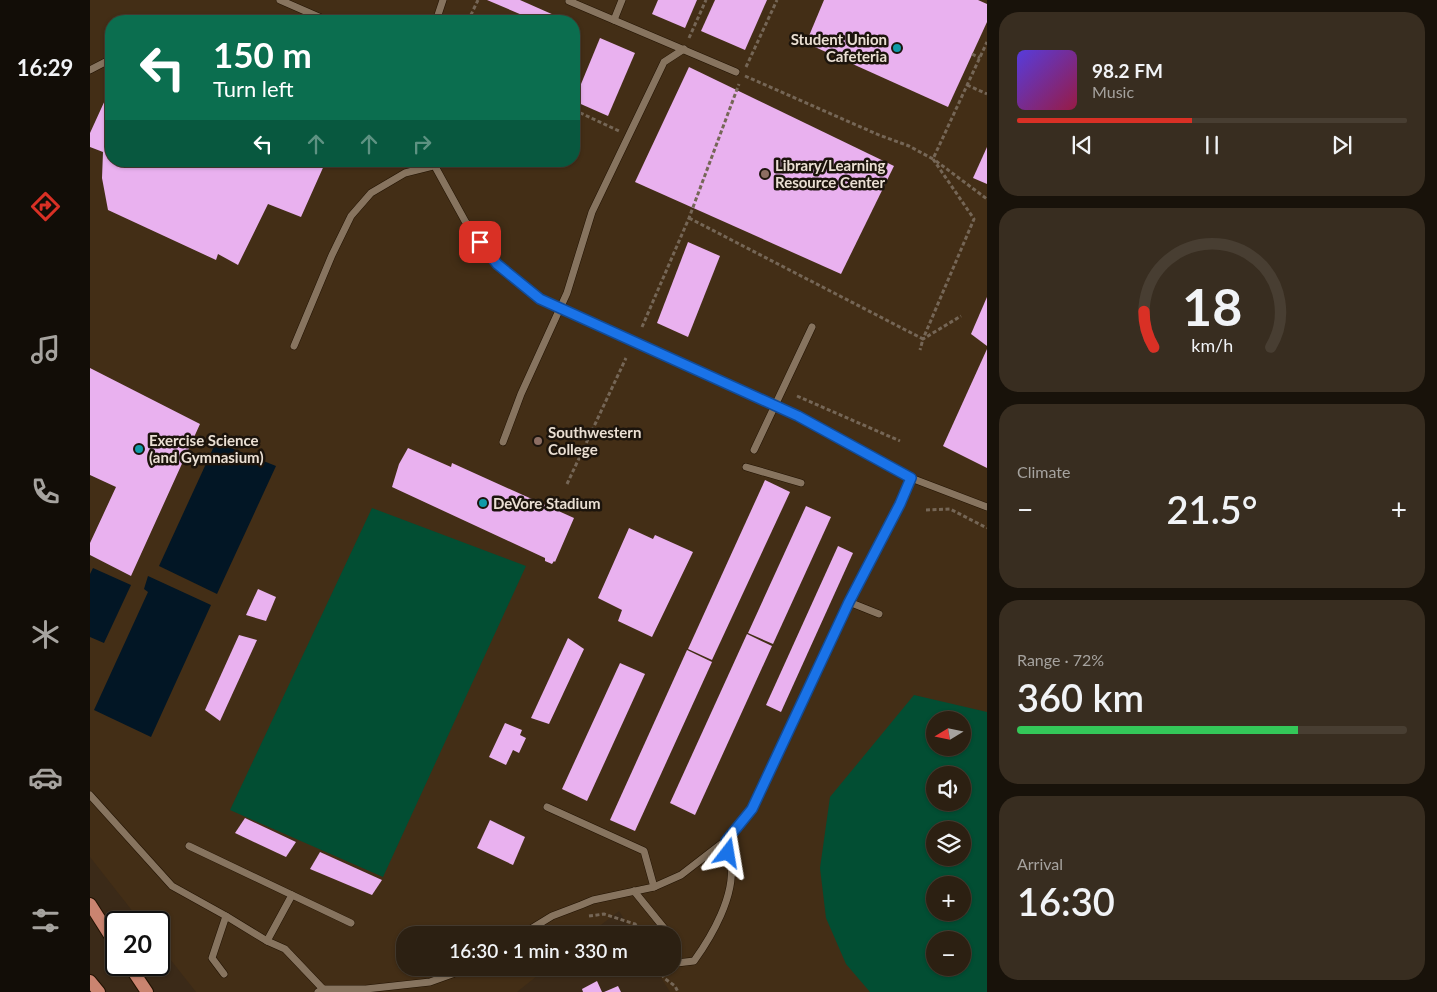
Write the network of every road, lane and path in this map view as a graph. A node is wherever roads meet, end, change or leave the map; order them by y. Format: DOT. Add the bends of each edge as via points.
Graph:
graph roads {
  1 [pos="280,0"];
  2 [pos="442,0"];
  3 [pos="478,0"];
  4 [pos="622,0"];
  5 [pos="706,0"];
  6 [pos="777,0"];
  7 [pos="569,1"];
  8 [pos="314,15"];
  9 [pos="438,15"];
  10 [pos="471,15"];
  11 [pos="614,20"];
  12 [pos="987,42"];
  13 [pos="684,49"];
  14 [pos="972,54"];
  15 [pos="980,58"];
  16 [pos="105,62"];
  17 [pos="90,70"];
  18 [pos="736,72"];
  19 [pos="739,84"];
  20 [pos="967,85"];
  21 [pos="987,94"];
  22 [pos="580,113"];
  23 [pos="629,135"];
  24 [pos="933,159"];
  25 [pos="423,167"];
  26 [pos="434,167"];
  27 [pos="987,199"];
  28 [pos="688,218"];
  29 [pos="559,308"];
  30 [pos="962,316"];
  31 [pos="812,326"];
  32 [pos="642,327"];
  33 [pos="923,340"];
  34 [pos="294,346"];
  35 [pos="920,350"];
  36 [pos="626,358"];
  37 [pos="797,396"];
  38 [pos="774,405"];
  39 [pos="503,442"];
  40 [pos="900,442"];
  41 [pos="754,450"];
  42 [pos="746,467"];
  43 [pos="911,478"];
  44 [pos="801,483"];
  45 [pos="567,484"];
  46 [pos="987,507"];
  47 [pos="926,510"];
  48 [pos="987,528"];
  49 [pos="849,602"];
  50 [pos="879,614"];
  51 [pos="90,795"];
  52 [pos="547,807"];
  53 [pos="726,841"];
  54 [pos="189,846"];
  55 [pos="654,887"];
  56 [pos="634,891"];
  57 [pos="292,895"];
  58 [pos="90,904"];
  59 [pos="581,905"];
  60 [pos="226,916"];
  61 [pos="351,923"];
  62 [pos="536,926"];
  63 [pos="636,926"];
  64 [pos="662,926"];
  65 [pos="105,928"];
  66 [pos="267,941"];
  67 [pos="681,963"];
  68 [pos="224,974"];
  69 [pos="136,976"];
  70 [pos="447,976"];
  71 [pos="663,976"];
  72 [pos="90,981"];
  73 [pos="321,990"];
  74 [pos="99,992"];
  75 [pos="147,992"];
  76 [pos="678,992"];
  1 -- 8 [label="lane"];
  2 -- 9 [label="lane"];
  3 -- 10 [label="path"];
  4 -- 11 [label="lane"];
  5 -- 13 [label="path"];
  6 -- 24 [label="path" via="742,74"];
  7 -- 11 [label="lane"];
  11 -- 13 [label="lane"];
  12 -- 15 [label="path"];
  13 -- 18 [label="lane"];
  13 -- 23 [label="lane" via="664,62"];
  14 -- 15 [label="path"];
  15 -- 20 [label="path"];
  16 -- 17 [label="lane"];
  19 -- 28 [label="path"];
  20 -- 21 [label="path"];
  20 -- 24 [label="path"];
  22 -- 23 [label="path"];
  23 -- 29 [label="lane" via="592,212 567,293"];
  24 -- 27 [label="path"];
  24 -- 33 [label="path" via="974,219"];
  25 -- 34 [label="lane" via="405,173 371,193 351,216"];
  26 -- 29 [label="lane" via="464,220 497,264 540,299"];
  28 -- 32 [label="path"];
  28 -- 33 [label="path"];
  29 -- 38 [label="lane"];
  29 -- 39 [label="lane"];
  30 -- 33 [label="path"];
  31 -- 38 [label="lane"];
  33 -- 35 [label="path"];
  36 -- 45 [label="path"];
  37 -- 40 [label="path"];
  38 -- 41 [label="lane"];
  38 -- 43 [label="lane"];
  42 -- 44 [label="lane"];
  43 -- 46 [label="lane"];
  43 -- 49 [label="lane"];
  47 -- 48 [label="path" via="950,509"];
  49 -- 50 [label="lane"];
  49 -- 53 [label="lane" via="752,809"];
  51 -- 60 [label="lane" via="172,886"];
  52 -- 55 [label="lane" via="644,851"];
  53 -- 55 [label="lane" via="681,875"];
  53 -- 67 [label="lane" via="731,865 730,881 720,916 708,942 694,961"];
  54 -- 57 [label="lane"];
  55 -- 56 [label="lane"];
  56 -- 59 [label="lane"];
  56 -- 64 [label="lane"];
  57 -- 61 [label="lane"];
  57 -- 66 [label="lane"];
  58 -- 65 [label="main road"];
  59 -- 62 [label="lane"];
  59 -- 63 [label="path" via="590,917 604,914"];
  60 -- 66 [label="lane"];
  60 -- 68 [label="lane" via="212,958"];
  66 -- 73 [label="lane" via="285,948"];
  69 -- 75 [label="main road"];
  70 -- 73 [label="lane" via="430,982"];
  71 -- 76 [label="path"];
  72 -- 74 [label="main road"];
}
